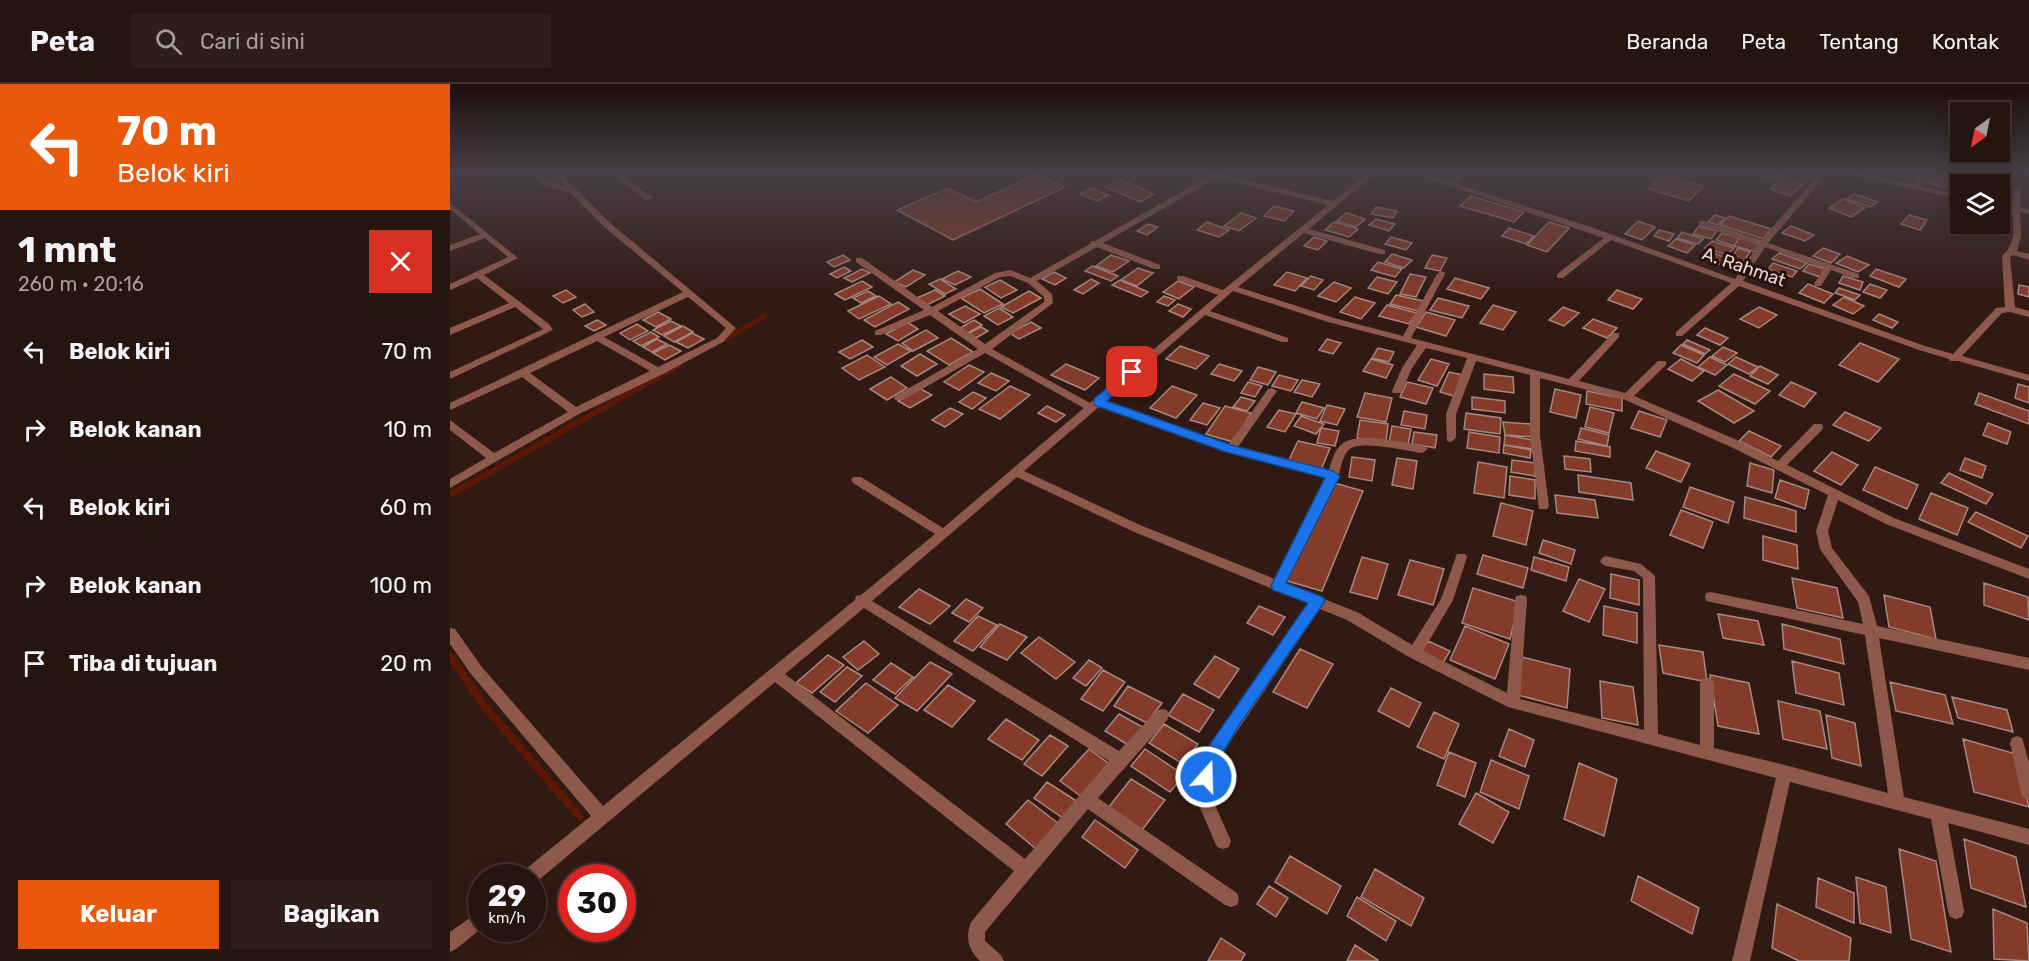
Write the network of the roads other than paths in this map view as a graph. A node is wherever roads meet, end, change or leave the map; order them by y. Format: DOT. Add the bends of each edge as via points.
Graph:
graph roads {
  1 [pos="459,214"];
  2 [pos="596,214"];
  3 [pos="1146,214"];
  4 [pos="1323,214"];
  5 [pos="1543,214"];
  6 [pos="1788,214"];
  7 [pos="2018,214"];
  8 [pos="450,217"];
  9 [pos="1702,223"];
  10 [pos="1304,230"];
  11 [pos="485,235"];
  12 [pos="1610,237"];
  13 [pos="1764,242"];
  14 [pos="1094,243"];
  15 [pos="450,248"];
  16 [pos="1382,252"];
  17 [pos="2012,252"];
  18 [pos="2029,257"];
  19 [pos="859,260"];
  20 [pos="1829,266"];
  21 [pos="1157,267"];
  22 [pos="1441,274"];
  23 [pos="479,275"];
  24 [pos="1560,276"];
  25 [pos="1856,276"];
  26 [pos="1180,278"];
  27 [pos="1031,281"];
  28 [pos="1737,283"];
  29 [pos="1818,284"];
  30 [pos="450,287"];
  31 [pos="1228,291"];
  32 [pos="689,293"];
  33 [pos="516,303"];
  34 [pos="2010,309"];
  35 [pos="933,310"];
  36 [pos="1204,312"];
  37 [pos="2029,314"];
  38 [pos="450,332"];
  39 [pos="878,333"];
  40 [pos="1679,334"];
  41 [pos="1616,335"];
  42 [pos="599,338"];
  43 [pos="1406,339"];
  44 [pos="1285,340"];
  45 [pos="1424,344"];
  46 [pos="985,349"];
  47 [pos="1473,356"];
  48 [pos="1954,359"];
  49 [pos="1662,363"];
  50 [pos="658,372"];
  51 [pos="1534,372"];
  52 [pos="523,373"];
  53 [pos="450,376"];
  54 [pos="2029,378"];
  55 [pos="1573,381"];
  56 [pos="1272,391"];
  57 [pos="1397,391"];
  58 [pos="1627,397"];
  59 [pos="899,398"];
  60 [pos="1094,405"];
  61 [pos="450,407"];
  62 [pos="575,412"];
  63 [pos="450,424"];
  64 [pos="1818,427"];
  65 [pos="1451,438"];
  66 [pos="1231,449"];
  67 [pos="1422,450"];
  68 [pos="494,459"];
  69 [pos="1780,466"];
  70 [pos="1016,472"];
  71 [pos="1333,476"];
  72 [pos="856,480"];
  73 [pos="450,484"];
  74 [pos="1834,493"];
  75 [pos="1543,506"];
  76 [pos="944,534"];
  77 [pos="1461,557"];
  78 [pos="1606,561"];
  79 [pos="2029,574"];
  80 [pos="1278,586"];
  81 [pos="1711,597"];
  82 [pos="861,600"];
  83 [pos="1521,600"];
  84 [pos="1318,601"];
  85 [pos="1871,630"];
  86 [pos="450,633"];
  87 [pos="1414,653"];
  88 [pos="2029,664"];
  89 [pos="774,673"];
  90 [pos="1707,683"];
  91 [pos="1512,703"];
  92 [pos="1162,715"];
  93 [pos="1651,738"];
  94 [pos="2017,743"];
  95 [pos="1707,754"];
  96 [pos="1120,760"];
  97 [pos="1785,772"];
  98 [pos="2029,794"];
  99 [pos="1088,800"];
  100 [pos="1898,803"];
  101 [pos="1938,814"];
  102 [pos="601,815"];
  103 [pos="2029,837"];
  104 [pos="1223,841"];
  105 [pos="544,864"];
  106 [pos="1026,870"];
  107 [pos="1231,899"];
  108 [pos="1956,911"];
  109 [pos="468,928"];
  110 [pos="450,943"];
  111 [pos="994,961"];
  112 [pos="1741,961"];
  1 -- 8 [label="street"];
  1 -- 11 [label="street"];
  2 -- 32 [label="street"];
  3 -- 14 [label="street"];
  4 -- 10 [label="street"];
  5 -- 12 [label="street, A. Rahmat"];
  6 -- 13 [label="street"];
  7 -- 17 [label="street"];
  9 -- 13 [label="street"];
  10 -- 16 [label="street"];
  10 -- 31 [label="street"];
  11 -- 15 [label="street"];
  11 -- 23 [label="street" via="514,258"];
  12 -- 24 [label="street"];
  12 -- 28 [label="street, A. Rahmat"];
  13 -- 20 [label="street"];
  13 -- 28 [label="street"];
  14 -- 21 [label="street"];
  14 -- 27 [label="street"];
  17 -- 18 [label="street"];
  17 -- 34 [label="street" via="2006,256"];
  19 -- 35 [label="street"];
  20 -- 25 [label="street"];
  20 -- 29 [label="street"];
  22 -- 43 [label="street"];
  23 -- 30 [label="street"];
  23 -- 33 [label="street"];
  26 -- 31 [label="street"];
  27 -- 35 [label="street" via="1011,273 998,275"];
  27 -- 46 [label="street" via="1049,296 1048,303"];
  28 -- 40 [label="street"];
  28 -- 48 [label="street, A. Rahmat"];
  31 -- 36 [label="street"];
  31 -- 43 [label="street"];
  32 -- 42 [label="street"];
  32 -- 50 [label="street" via="729,325 729,332"];
  33 -- 38 [label="street"];
  33 -- 53 [label="street" via="548,330"];
  34 -- 37 [label="street"];
  34 -- 48 [label="street" via="1991,316"];
  35 -- 39 [label="street"];
  35 -- 46 [label="street"];
  36 -- 44 [label="street"];
  36 -- 60 [label="street"];
  41 -- 55 [label="street"];
  42 -- 50 [label="street"];
  42 -- 52 [label="street"];
  43 -- 45 [label="street"];
  45 -- 47 [label="street"];
  45 -- 57 [label="street"];
  46 -- 59 [label="street"];
  46 -- 60 [label="street"];
  47 -- 51 [label="street"];
  47 -- 65 [label="street" via="1451,414"];
  48 -- 54 [label="street, A. Rahmat"];
  49 -- 58 [label="street"];
  50 -- 62 [label="street"];
  51 -- 55 [label="street"];
  51 -- 75 [label="street" via="1535,435"];
  52 -- 61 [label="street"];
  52 -- 62 [label="street"];
  55 -- 58 [label="street"];
  56 -- 66 [label="street"];
  58 -- 69 [label="street"];
  60 -- 66 [label="street"];
  60 -- 70 [label="street"];
  62 -- 68 [label="street"];
  63 -- 68 [label="street"];
  64 -- 69 [label="street"];
  66 -- 71 [label="street"];
  67 -- 71 [label="street" via="1354,441 1339,456"];
  68 -- 73 [label="street"];
  69 -- 74 [label="street"];
  70 -- 76 [label="street"];
  70 -- 80 [label="street" via="1136,528"];
  71 -- 80 [label="street"];
  72 -- 76 [label="street"];
  74 -- 79 [label="street" via="1890,520"];
  74 -- 85 [label="street" via="1822,531 1826,549 1863,600"];
  76 -- 82 [label="street"];
  77 -- 87 [label="street" via="1447,600"];
  78 -- 93 [label="street" via="1637,567 1649,576"];
  80 -- 84 [label="street"];
  81 -- 85 [label="street"];
  82 -- 89 [label="street"];
  82 -- 96 [label="street"];
  83 -- 91 [label="street"];
  84 -- 87 [label="street" via="1352,616"];
  84 -- 104 [label="street" via="1210,759 1202,794"];
  85 -- 88 [label="street"];
  85 -- 100 [label="street"];
  86 -- 102 [label="street" via="476,670"];
  87 -- 91 [label="street"];
  89 -- 102 [label="street"];
  89 -- 106 [label="street"];
  90 -- 95 [label="street"];
  91 -- 93 [label="street"];
  92 -- 96 [label="street"];
  93 -- 95 [label="street"];
  94 -- 98 [label="street"];
  95 -- 97 [label="street"];
  96 -- 99 [label="street"];
  97 -- 100 [label="street"];
  97 -- 112 [label="street"];
  99 -- 106 [label="street"];
  99 -- 107 [label="street"];
  100 -- 101 [label="street"];
  101 -- 103 [label="street"];
  101 -- 108 [label="street"];
  102 -- 105 [label="street"];
  106 -- 111 [label="street" via="977,928 974,939 978,948"];
  109 -- 110 [label="street"];
}
